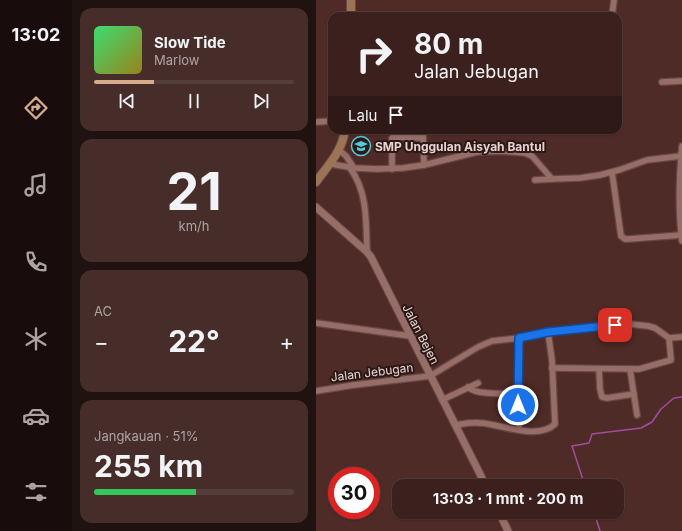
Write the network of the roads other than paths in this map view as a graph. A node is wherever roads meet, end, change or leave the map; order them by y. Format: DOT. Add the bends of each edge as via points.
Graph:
graph roads {
  1 [pos="351,0"];
  2 [pos="614,0"];
  3 [pos="351,12"];
  4 [pos="612,12"];
  5 [pos="682,81"];
  6 [pos="662,82"];
  7 [pos="328,121"];
  8 [pos="316,122"];
  9 [pos="344,134"];
  10 [pos="423,134"];
  11 [pos="423,138"];
  12 [pos="682,146"];
  13 [pos="339,150"];
  14 [pos="681,156"];
  15 [pos="331,164"];
  16 [pos="424,165"];
  17 [pos="352,168"];
  18 [pos="392,169"];
  19 [pos="612,172"];
  20 [pos="552,179"];
  21 [pos="536,180"];
  22 [pos="316,182"];
  23 [pos="316,207"];
  24 [pos="682,237"];
  25 [pos="367,252"];
  26 [pos="316,323"];
  27 [pos="548,332"];
  28 [pos="410,336"];
  29 [pos="682,337"];
  30 [pos="519,338"];
  31 [pos="669,338"];
  32 [pos="552,368"];
  33 [pos="599,369"];
  34 [pos="630,369"];
  35 [pos="430,376"];
  36 [pos="478,383"];
  37 [pos="468,388"];
  38 [pos="316,391"];
  39 [pos="518,393"];
  40 [pos="634,394"];
  41 [pos="442,400"];
  42 [pos="637,415"];
  43 [pos="455,425"];
  44 [pos="519,430"];
  45 [pos="482,479"];
  46 [pos="502,519"];
  47 [pos="508,531"];
  1 -- 3 [label="main road"];
  2 -- 4 [label="street"];
  5 -- 6 [label="street"];
  7 -- 8 [label="street"];
  9 -- 13 [label="main road"];
  10 -- 11 [label="street"];
  11 -- 16 [label="street"];
  11 -- 18 [label="street" via="392,138"];
  12 -- 14 [label="street"];
  13 -- 15 [label="main road"];
  13 -- 17 [label="street" via="346,156"];
  14 -- 19 [label="street" via="647,160"];
  14 -- 24 [label="street"];
  15 -- 17 [label="street"];
  15 -- 22 [label="main road"];
  16 -- 18 [label="street"];
  16 -- 20 [label="street" via="482,151 519,152 536,158"];
  17 -- 18 [label="street"];
  17 -- 25 [label="street" via="364,195"];
  19 -- 20 [label="street" via="580,178"];
  19 -- 24 [label="street" via="622,237"];
  20 -- 21 [label="street"];
  23 -- 25 [label="street, Jalan Bejen"];
  25 -- 28 [label="street, Jalan Bejen"];
  26 -- 28 [label="street"];
  27 -- 30 [label="street, Jalan Jebugan"];
  27 -- 31 [label="street, Jalan Jebugan" via="629,324 655,328"];
  27 -- 32 [label="street"];
  28 -- 35 [label="street, Jalan Bejen"];
  29 -- 31 [label="street"];
  30 -- 35 [label="street, Jalan Jebugan" via="492,341"];
  30 -- 39 [label="street"];
  31 -- 34 [label="street" via="671,360"];
  32 -- 33 [label="street"];
  32 -- 44 [label="street" via="555,424 543,431"];
  33 -- 34 [label="street"];
  33 -- 40 [label="street" via="602,397"];
  34 -- 40 [label="street"];
  35 -- 38 [label="street, Jalan Jebugan"];
  35 -- 41 [label="street, Jalan Bejen"];
  36 -- 37 [label="street"];
  37 -- 39 [label="street" via="481,393"];
  37 -- 41 [label="street"];
  39 -- 44 [label="street"];
  40 -- 42 [label="street"];
  41 -- 43 [label="street, Jalan Bejen"];
  43 -- 44 [label="street" via="480,423"];
  43 -- 45 [label="street, Jalan Bejen"];
  46 -- 47 [label="street"];
}
